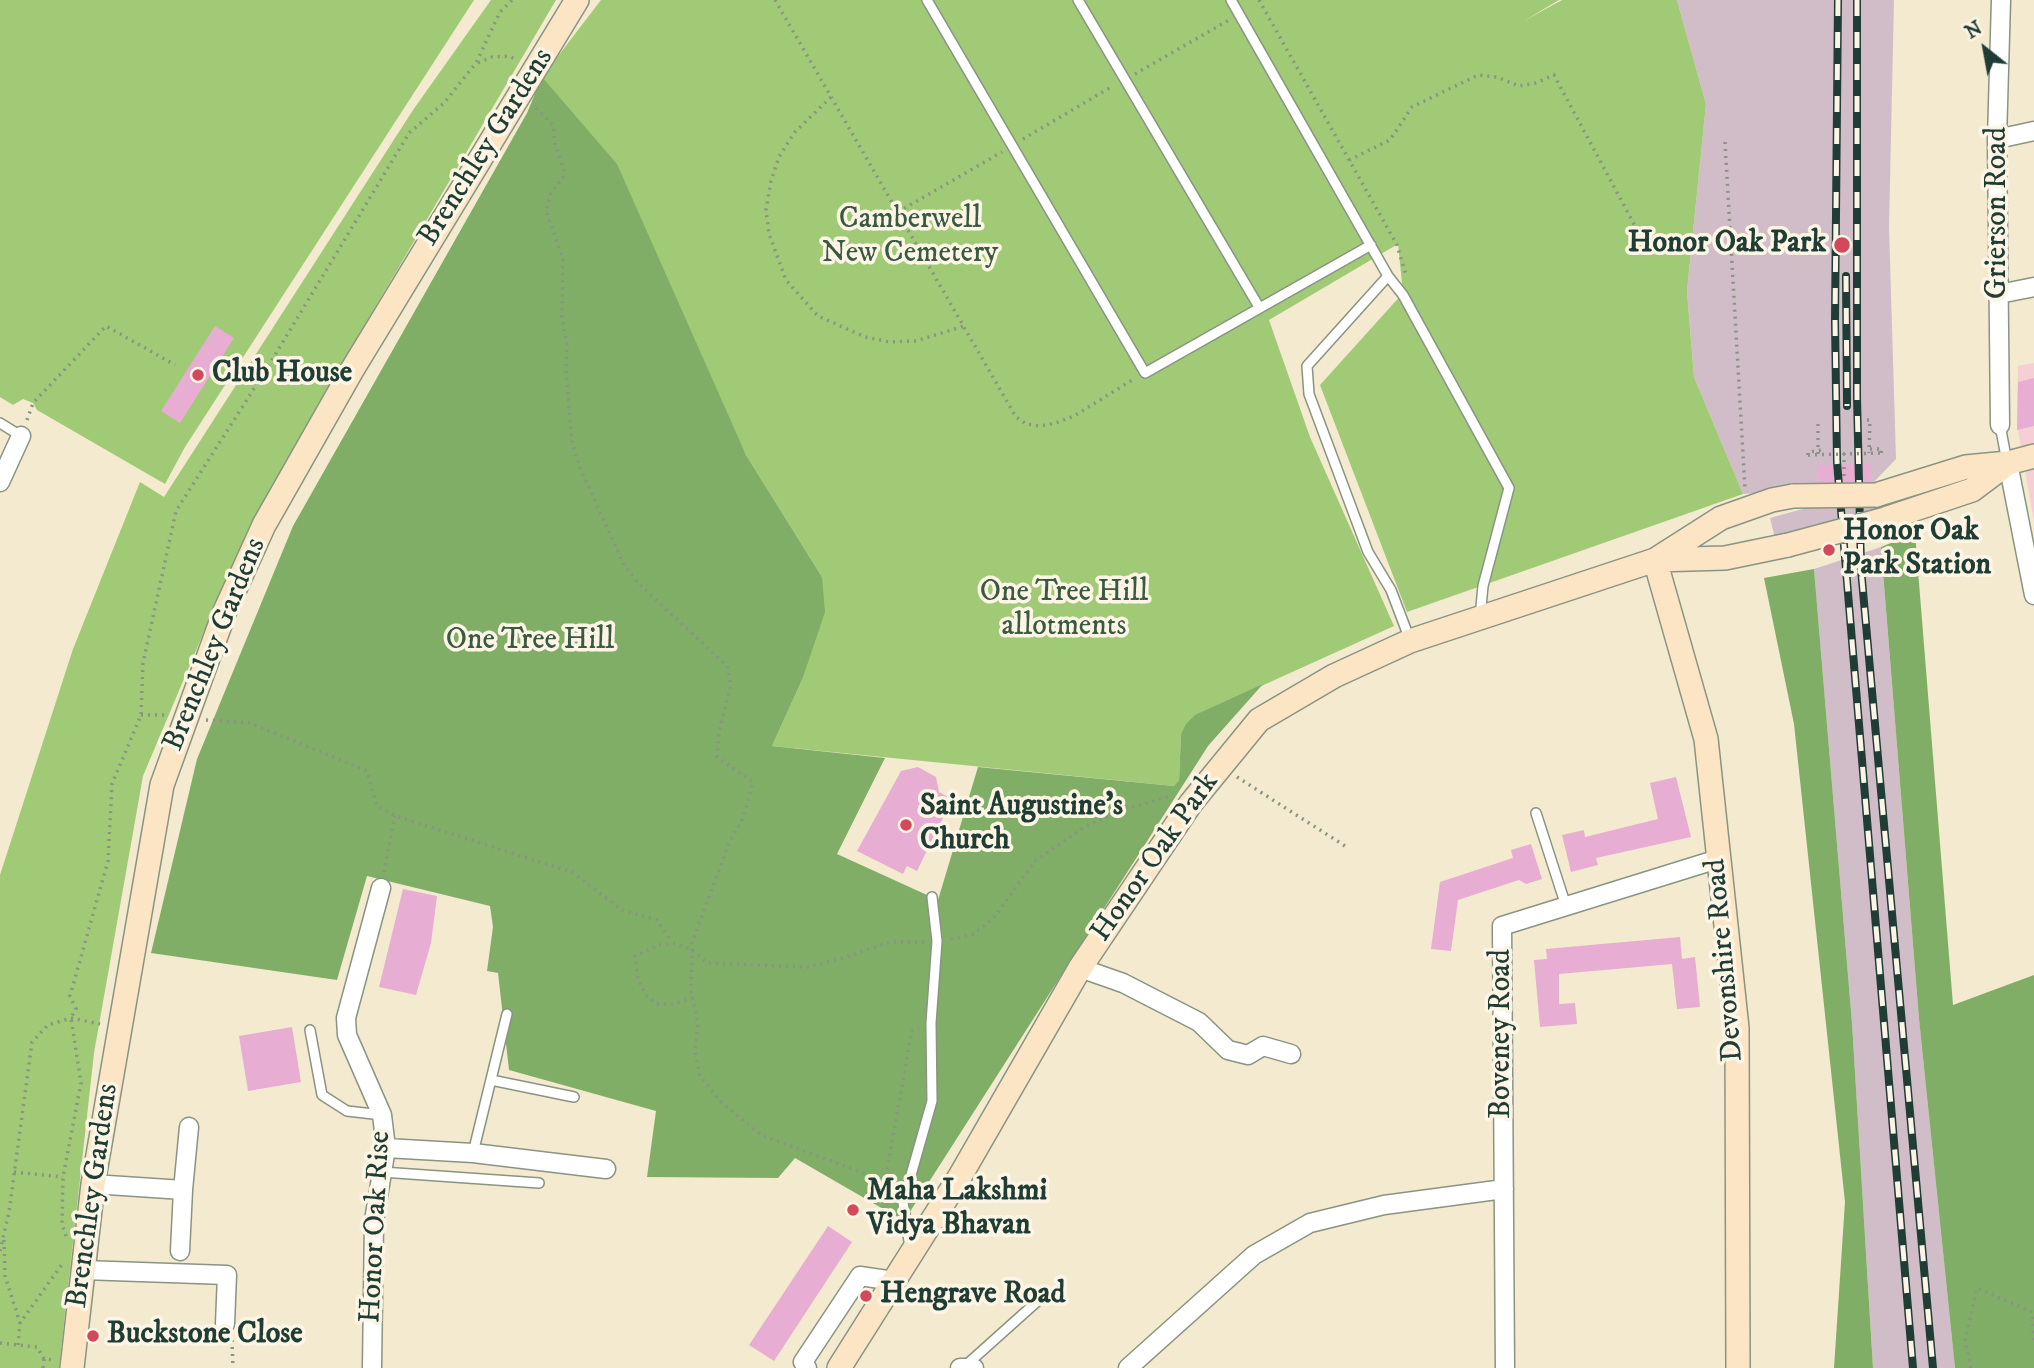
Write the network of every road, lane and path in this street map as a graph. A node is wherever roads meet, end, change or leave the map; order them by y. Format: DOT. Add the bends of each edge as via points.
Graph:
graph roads {
  1 [pos="512,0"];
  2 [pos="577,0"];
  3 [pos="775,0"];
  4 [pos="927,0"];
  5 [pos="1079,0"];
  6 [pos="1231,0"];
  7 [pos="1259,0"];
  8 [pos="2001,0"];
  9 [pos="1239,15"];
  10 [pos="476,64"];
  11 [pos="536,69"];
  12 [pos="1125,79"];
  13 [pos="831,97"];
  14 [pos="519,98"];
  15 [pos="2034,131"];
  16 [pos="1997,139"];
  17 [pos="1725,142"];
  18 [pos="1011,146"];
  19 [pos="1349,160"];
  20 [pos="898,212"];
  21 [pos="1642,239"];
  22 [pos="1371,245"];
  23 [pos="1388,276"];
  24 [pos="2034,287"];
  25 [pos="1999,294"];
  26 [pos="1403,295"];
  27 [pos="1259,307"];
  28 [pos="964,326"];
  29 [pos="176,365"];
  30 [pos="1145,373"];
  31 [pos="1867,420"];
  32 [pos="1821,422"];
  33 [pos="0,423"];
  34 [pos="2000,425"];
  35 [pos="21,436"];
  36 [pos="1868,451"];
  37 [pos="1820,452"];
  38 [pos="1881,453"];
  39 [pos="1808,455"];
  40 [pos="2034,456"];
  41 [pos="2008,463"];
  42 [pos="0,482"];
  43 [pos="1747,508"];
  44 [pos="1655,560"];
  45 [pos="2032,571"];
  46 [pos="2034,595"];
  47 [pos="1479,619"];
  48 [pos="1410,641"];
  49 [pos="204,720"];
  50 [pos="1221,767"];
  51 [pos="1167,795"];
  52 [pos="1536,813"];
  53 [pos="395,816"];
  54 [pos="1345,846"];
  55 [pos="1718,859"];
  56 [pos="381,888"];
  57 [pos="932,897"];
  58 [pos="1566,906"];
  59 [pos="669,939"];
  60 [pos="942,941"];
  61 [pos="931,942"];
  62 [pos="691,949"];
  63 [pos="1080,968"];
  64 [pos="693,998"];
  65 [pos="507,1014"];
  66 [pos="71,1018"];
  67 [pos="931,1023"];
  68 [pos="119,1025"];
  69 [pos="310,1030"];
  70 [pos="1291,1054"];
  71 [pos="491,1080"];
  72 [pos="574,1097"];
  73 [pos="382,1115"];
  74 [pos="189,1127"];
  75 [pos="386,1148"];
  76 [pos="473,1153"];
  77 [pos="607,1169"];
  78 [pos="14,1172"];
  79 [pos="382,1172"];
  80 [pos="64,1177"];
  81 [pos="539,1183"];
  82 [pos="93,1184"];
  83 [pos="183,1189"];
  84 [pos="1504,1189"];
  85 [pos="4,1234"];
  86 [pos="69,1246"];
  87 [pos="0,1251"];
  88 [pos="180,1251"];
  89 [pos="911,1254"];
  90 [pos="76,1262"];
  91 [pos="894,1281"];
  92 [pos="1041,1298"];
  93 [pos="20,1323"];
  94 [pos="225,1324"];
  95 [pos="0,1343"];
  96 [pos="18,1345"];
  97 [pos="2034,1345"];
  98 [pos="44,1359"];
  99 [pos="72,1364"];
  100 [pos="43,1368"];
  101 [pos="233,1368"];
  102 [pos="372,1368"];
  103 [pos="807,1368"];
  104 [pos="839,1368"];
  105 [pos="966,1368"];
  106 [pos="1128,1368"];
  107 [pos="1505,1368"];
  108 [pos="1738,1368"];
  109 [pos="1971,1368"];
  1 -- 10 [label="path" via="500,12"];
  2 -- 11 [label="street, Brenchley Gardens"];
  3 -- 13 [label="path"];
  4 -- 18 [label="lane"];
  5 -- 12 [label="lane"];
  6 -- 9 [label="lane"];
  7 -- 19 [label="path"];
  8 -- 16 [label="street, Grierson Road"];
  9 -- 12 [label="path"];
  9 -- 22 [label="lane"];
  10 -- 11 [label="path" via="509,56"];
  10 -- 66 [label="path" via="444,103 409,133 176,511 143,663 141,715 112,784 108,861 70,996 76,1009"];
  11 -- 14 [label="street, Brenchley Gardens"];
  12 -- 18 [label="path"];
  12 -- 27 [label="lane"];
  13 -- 20 [label="path"];
  13 -- 28 [label="path" via="794,133 771,181 766,209 769,234 786,280 818,316 865,337 916,341"];
  14 -- 62 [label="path" via="541,110 553,125 564,170 546,211 564,259 562,317 572,443 581,470 624,565 727,666 731,685 719,731 718,757 753,782"];
  14 -- 68 [label="street, Brenchley Gardens" via="345,382 264,525 225,611 162,785"];
  15 -- 16 [label="street"];
  16 -- 25 [label="street, Grierson Road"];
  17 -- 43 [label="path"];
  18 -- 20 [label="path"];
  18 -- 30 [label="lane"];
  19 -- 21 [label="path" via="1390,140 1412,107 1478,75 1520,86 1554,75"];
  19 -- 26 [label="path" via="1397,245 1407,278"];
  20 -- 28 [label="path"];
  22 -- 23 [label="lane"];
  22 -- 27 [label="lane"];
  23 -- 26 [label="lane"];
  23 -- 48 [label="lane" via="1307,366 1309,394 1368,552 1391,590"];
  24 -- 25 [label="street"];
  25 -- 34 [label="street, Grierson Road"];
  26 -- 47 [label="lane" via="1509,488"];
  27 -- 30 [label="lane"];
  28 -- 30 [label="path" via="1016,417 1026,424 1040,426 1074,416"];
  29 -- 35 [label="path" via="106,326 33,403"];
  31 -- 36 [label="path"];
  32 -- 37 [label="path"];
  33 -- 35 [label="lane"];
  34 -- 41 [label="lane"];
  35 -- 42 [label="street"];
  36 -- 37 [label="path, bridge"];
  36 -- 38 [label="path, bridge"];
  37 -- 39 [label="path, bridge"];
  40 -- 41 [label="street, Honor Oak Park"];
  41 -- 43 [label="street, Honor Oak Park, bridge" via="1966,467 1876,495 1793,496"];
  41 -- 44 [label="street, Honor Oak Park, bridge" via="1972,490 1885,519 1725,558"];
  41 -- 45 [label="street"];
  43 -- 44 [label="street, Honor Oak Park" via="1721,518"];
  44 -- 47 [label="street, Honor Oak Park"];
  44 -- 55 [label="street, Devonshire Road" via="1706,739"];
  45 -- 46 [label="street"];
  47 -- 48 [label="street, Honor Oak Park"];
  48 -- 50 [label="street, Honor Oak Park" via="1334,676 1259,720"];
  49 -- 53 [label="path" via="250,723 367,771 377,806"];
  50 -- 54 [label="path"];
  50 -- 63 [label="street, Honor Oak Park" via="1191,803"];
  51 -- 60 [label="path" via="1086,826 1035,861 993,919 973,934"];
  52 -- 58 [label="lane"];
  53 -- 56 [label="path"];
  53 -- 59 [label="path" via="572,872 622,910 657,919"];
  55 -- 58 [label="street, Boveney Road"];
  55 -- 108 [label="street, Devonshire Road" via="1737,1028"];
  56 -- 73 [label="street, Honor Oak Rise" via="345,1018 347,1035"];
  57 -- 67 [label="lane" via="937,941"];
  58 -- 84 [label="street, Boveney Road" via="1502,926"];
  61 -- 62 [label="path" via="890,942 807,967 707,963"];
  62 -- 64 [label="path"];
  62 -- 64 [label="path" via="673,943 659,945 635,956 634,962 646,995 657,1004"];
  63 -- 70 [label="street" via="1123,983 1199,1022 1228,1050 1248,1055 1263,1046"];
  63 -- 89 [label="street, Honor Oak Park"];
  64 -- 67 [label="path" via="698,1024 695,1052 701,1076 722,1102 761,1135 885,1181 912,1031"];
  65 -- 71 [label="lane"];
  66 -- 68 [label="path"];
  66 -- 78 [label="path" via="48,1025 32,1042"];
  66 -- 80 [label="path" via="81,1083"];
  67 -- 89 [label="lane" via="932,1101 903,1203"];
  68 -- 82 [label="street, Brenchley Gardens"];
  69 -- 73 [label="lane" via="322,1094 347,1111"];
  71 -- 72 [label="lane"];
  71 -- 76 [label="lane"];
  73 -- 75 [label="street, Honor Oak Rise"];
  74 -- 83 [label="street"];
  75 -- 76 [label="street"];
  75 -- 79 [label="street, Honor Oak Rise"];
  76 -- 77 [label="street"];
  78 -- 80 [label="path"];
  78 -- 85 [label="path"];
  79 -- 81 [label="lane"];
  79 -- 102 [label="street, Honor Oak Rise" via="374,1221"];
  80 -- 86 [label="path" via="62,1224"];
  82 -- 83 [label="street"];
  82 -- 90 [label="street, Brenchley Gardens"];
  83 -- 88 [label="street"];
  84 -- 106 [label="street" via="1384,1205 1310,1223 1254,1255"];
  84 -- 107 [label="street, Boveney Road"];
  85 -- 87 [label="path"];
  85 -- 93 [label="path" via="5,1276"];
  89 -- 91 [label="street, Honor Oak Park"];
  90 -- 93 [label="path"];
  90 -- 94 [label="street" via="226,1275"];
  90 -- 99 [label="street, Brenchley Gardens"];
  91 -- 103 [label="street" via="860,1276 803,1362"];
  91 -- 104 [label="street, Honor Oak Park"];
  92 -- 105 [label="lane"];
  93 -- 96 [label="path"];
  94 -- 101 [label="path" via="232,1324"];
  95 -- 96 [label="path"];
  96 -- 98 [label="path" via="37,1347"];
  97 -- 109 [label="path" via="2032,1312 1977,1288 1965,1341"];
  98 -- 99 [label="path"];
  98 -- 100 [label="path"];
}
